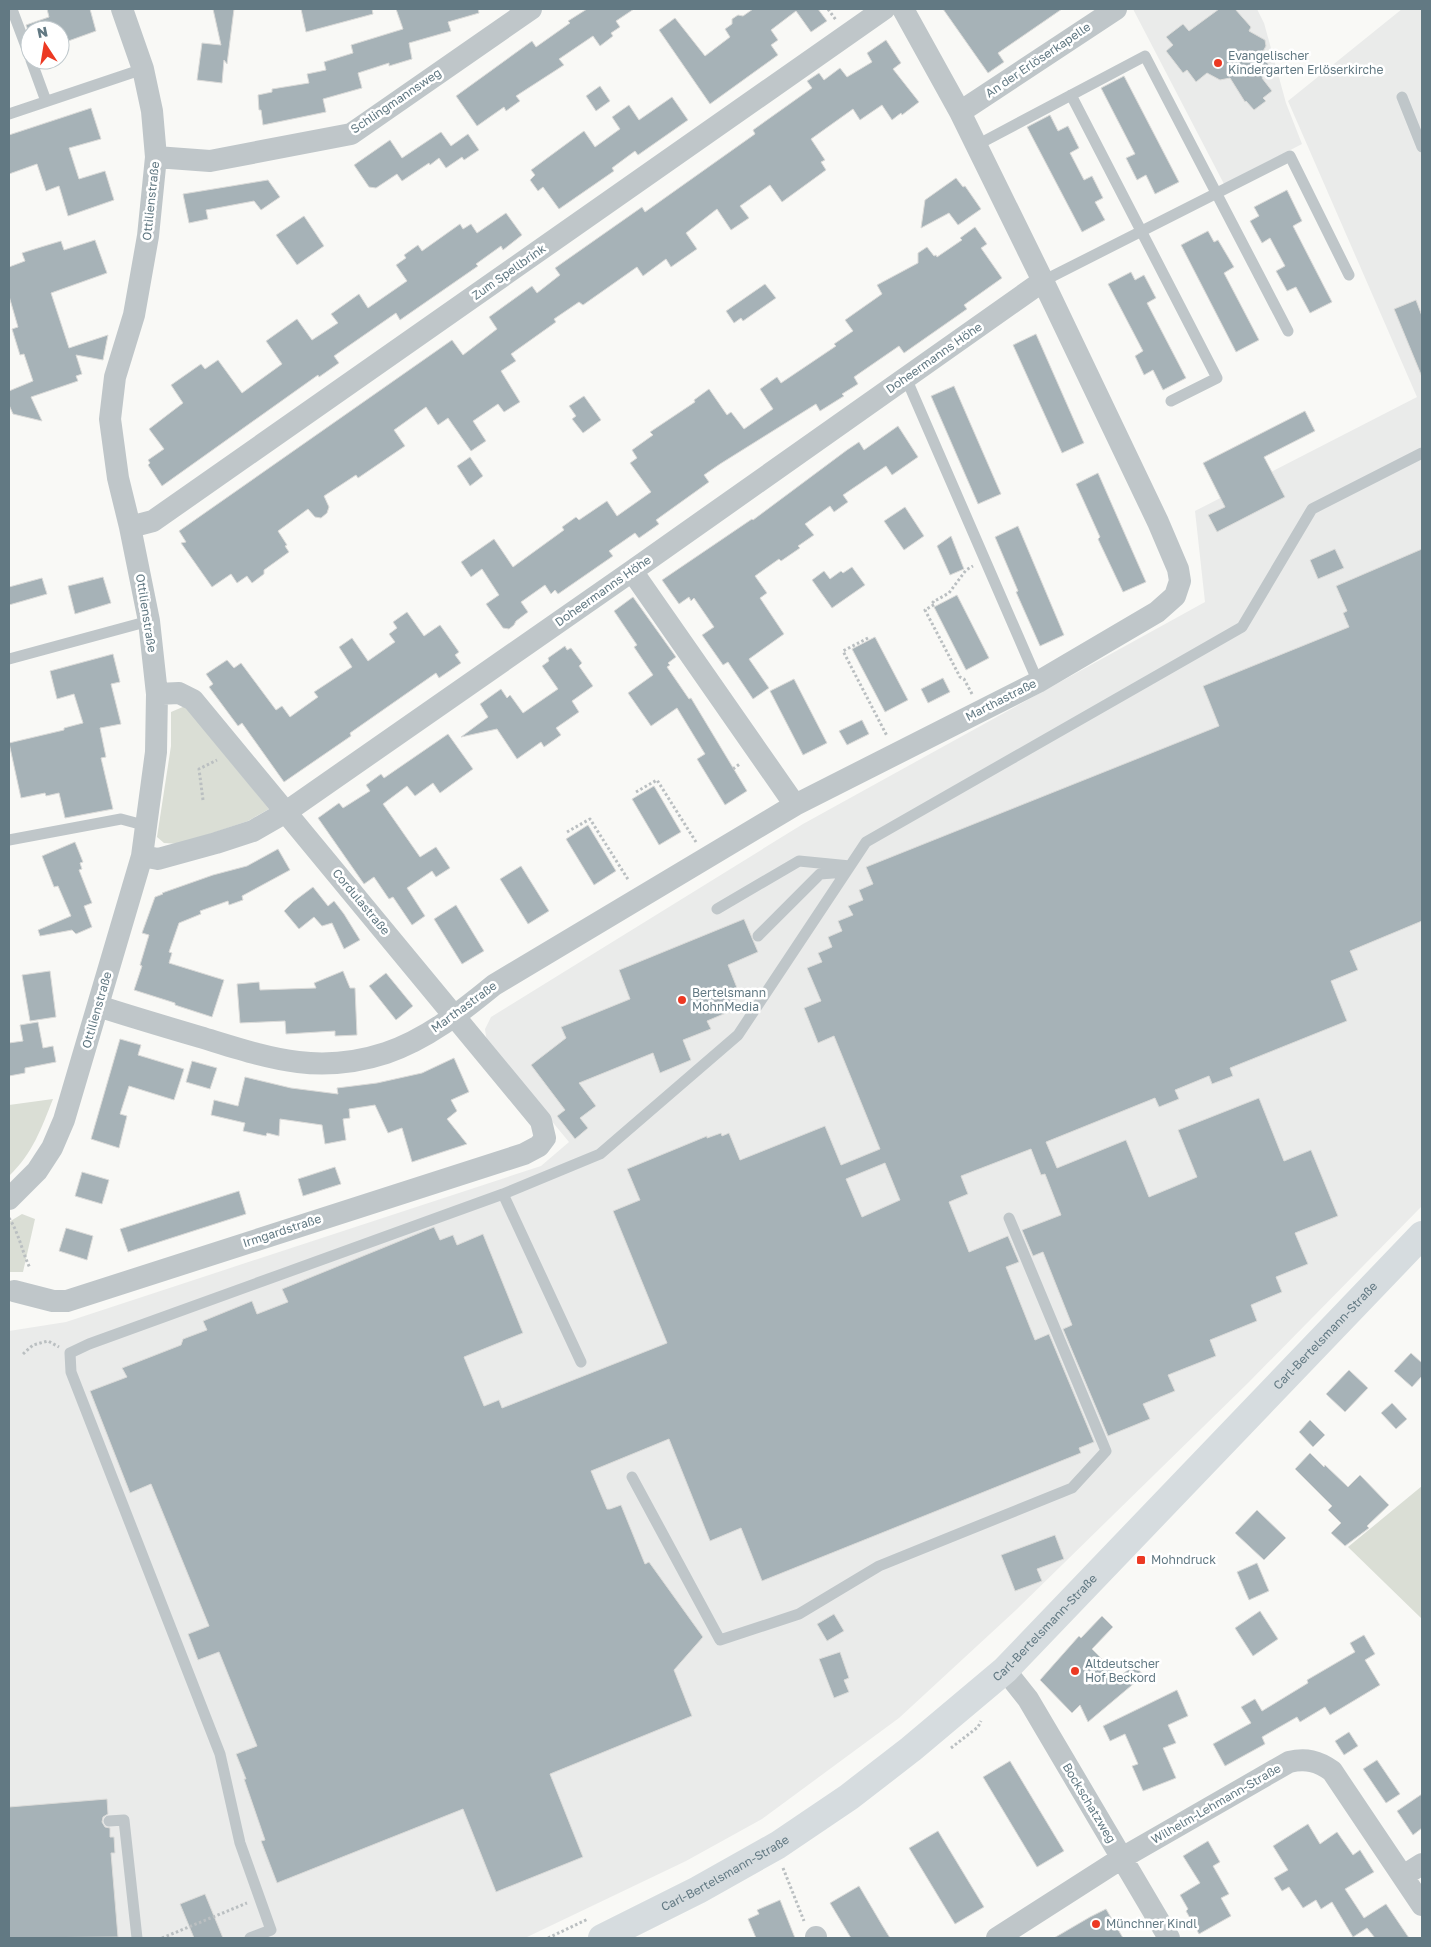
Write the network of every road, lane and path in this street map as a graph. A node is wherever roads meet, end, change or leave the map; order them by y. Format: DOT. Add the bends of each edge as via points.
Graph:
graph roads {
  1 [pos="122,9"];
  2 [pos="531,9"];
  3 [pos="884,9"];
  4 [pos="903,9"];
  5 [pos="1116,9"];
  6 [pos="14,12"];
  7 [pos="20,30"];
  8 [pos="143,69"];
  9 [pos="34,70"];
  10 [pos="1071,95"];
  11 [pos="1402,97"];
  12 [pos="46,101"];
  13 [pos="960,112"];
  14 [pos="9,114"];
  15 [pos="977,145"];
  16 [pos="1422,147"];
  17 [pos="156,157"];
  18 [pos="1216,193"];
  19 [pos="1142,231"];
  20 [pos="1349,275"];
  21 [pos="1043,281"];
  22 [pos="1288,331"];
  23 [pos="906,378"];
  24 [pos="1171,401"];
  25 [pos="1422,453"];
  26 [pos="130,527"];
  27 [pos="985,561"];
  28 [pos="632,571"];
  29 [pos="149,621"];
  30 [pos="868,638"];
  31 [pos="9,659"];
  32 [pos="1038,682"];
  33 [pos="157,694"];
  34 [pos="980,711"];
  35 [pos="235,750"];
  36 [pos="896,754"];
  37 [pos="636,792"];
  38 [pos="203,800"];
  39 [pos="795,805"];
  40 [pos="286,812"];
  41 [pos="147,826"];
  42 [pos="567,832"];
  43 [pos="9,840"];
  44 [pos="142,856"];
  45 [pos="706,858"];
  46 [pos="848,869"];
  47 [pos="639,898"];
  48 [pos="717,909"];
  49 [pos="758,936"];
  50 [pos="98,1006"];
  51 [pos="456,1016"];
  52 [pos="545,1138"];
  53 [pos="503,1194"];
  54 [pos="9,1199"];
  55 [pos="9,1217"];
  56 [pos="1009,1218"];
  57 [pos="1422,1235"];
  58 [pos="30,1268"];
  59 [pos="14,1291"];
  60 [pos="70,1353"];
  61 [pos="23,1354"];
  62 [pos="581,1362"];
  63 [pos="632,1477"];
  64 [pos="1005,1670"];
  65 [pos="109,1821"];
  66 [pos="1122,1858"];
  67 [pos="1422,1864"];
  68 [pos="784,1868"];
  69 [pos="1403,1876"];
  70 [pos="259,1898"];
  71 [pos="1422,1905"];
  72 [pos="597,1928"];
  73 [pos="137,1938"];
  74 [pos="162,1938"];
  75 [pos="250,1938"];
  76 [pos="548,1938"];
  77 [pos="816,1938"];
  78 [pos="998,1938"];
  79 [pos="1169,1938"];
  1 -- 8 [label="street, Ottilienstraße"];
  2 -- 17 [label="street, Schlingmannsweg" via="351,134 210,161"];
  3 -- 26 [label="street, Zum Spellbrink" via="153,521"];
  4 -- 13 [label="street"];
  5 -- 13 [label="street, An der Erlöserkapelle"];
  6 -- 7 [label="lane"];
  8 -- 12 [label="lane"];
  8 -- 17 [label="street, Ottilienstraße" via="152,111"];
  9 -- 12 [label="lane"];
  10 -- 15 [label="lane"];
  10 -- 18 [label="lane" via="1145,56"];
  10 -- 19 [label="lane"];
  11 -- 16 [label="lane"];
  12 -- 14 [label="lane"];
  13 -- 15 [label="street"];
  15 -- 21 [label="street"];
  17 -- 26 [label="street, Ottilienstraße" via="148,236 134,315 115,377 110,419 118,478"];
  18 -- 19 [label="lane"];
  18 -- 20 [label="lane" via="1290,156"];
  18 -- 22 [label="lane"];
  19 -- 21 [label="lane"];
  19 -- 24 [label="lane" via="1217,378"];
  21 -- 23 [label="street, Doheermanns Höhe"];
  21 -- 32 [label="street, Marthastraße" via="1178,569 1180,581 1175,596 1157,612"];
  23 -- 27 [label="lane"];
  23 -- 28 [label="street, Doheermanns Höhe"];
  25 -- 46 [label="lane" via="1312,509 1242,626 866,842"];
  26 -- 29 [label="street, Ottilienstraße"];
  27 -- 32 [label="lane"];
  27 -- 34 [label="path" via="966,570 949,594 925,610"];
  28 -- 39 [label="street"];
  28 -- 40 [label="street, Doheermanns Höhe"];
  29 -- 31 [label="lane"];
  29 -- 33 [label="street, Ottilienstraße"];
  30 -- 36 [label="path" via="843,651"];
  32 -- 34 [label="street, Marthastraße"];
  33 -- 35 [label="street, Cordulastraße" via="179,693 193,700"];
  33 -- 41 [label="street, Ottilienstraße" via="156,752"];
  34 -- 36 [label="street, Marthastraße"];
  35 -- 38 [label="path" via="199,769"];
  35 -- 40 [label="street, Cordulastraße"];
  36 -- 39 [label="street, Marthastraße"];
  37 -- 45 [label="path" via="657,780"];
  39 -- 45 [label="street, Marthastraße"];
  40 -- 44 [label="street, Doheermanns Höhe" via="253,831 216,843 158,859"];
  40 -- 51 [label="street, Cordulastraße"];
  41 -- 43 [label="lane" via="121,819"];
  41 -- 44 [label="street, Ottilienstraße"];
  42 -- 47 [label="path" via="590,819"];
  44 -- 50 [label="street, Ottilienstraße"];
  45 -- 47 [label="street, Marthastraße"];
  46 -- 48 [label="lane" via="799,861"];
  46 -- 49 [label="lane" via="820,874"];
  46 -- 53 [label="lane" via="738,1035 600,1154"];
  47 -- 51 [label="street, Marthastraße" via="494,985"];
  50 -- 51 [label="street, Marthastraße" via="257,1055 318,1064 340,1064 386,1053"];
  50 -- 54 [label="street, Ottilienstraße" via="64,1120 52,1148 37,1171"];
  51 -- 52 [label="street, Cordulastraße" via="541,1121"];
  52 -- 59 [label="street, Irmgardstraße" via="539,1146 524,1154 67,1301 53,1301"];
  53 -- 60 [label="lane"];
  53 -- 62 [label="lane"];
  55 -- 58 [label="path"];
  56 -- 63 [label="lane" via="1106,1451 1072,1488 879,1566 798,1614 720,1640"];
  57 -- 64 [label="main road, Carl-Bertelsmann-Straße"];
  60 -- 61 [label="path" via="48,1341 33,1345"];
  60 -- 70 [label="lane" via="71,1372 220,1754 240,1843"];
  64 -- 66 [label="street, Bockschatzweg" via="1028,1699"];
  64 -- 72 [label="main road, Carl-Bertelsmann-Straße" via="865,1785 778,1845 698,1890"];
  65 -- 73 [label="lane" via="124,1820"];
  66 -- 69 [label="street, Wilhelm-Lehmann-Straße" via="1289,1762 1301,1760 1322,1764 1332,1771"];
  66 -- 78 [label="street, Wilhelm-Lehmann-Straße"];
  66 -- 79 [label="street, Bockschatzweg"];
  67 -- 69 [label="street"];
  68 -- 77 [label="path" via="806,1927"];
  69 -- 71 [label="street, Wilhelm-Lehmann-Straße"];
  70 -- 74 [label="path"];
  70 -- 75 [label="lane" via="271,1930"];
  72 -- 76 [label="path"];
}
